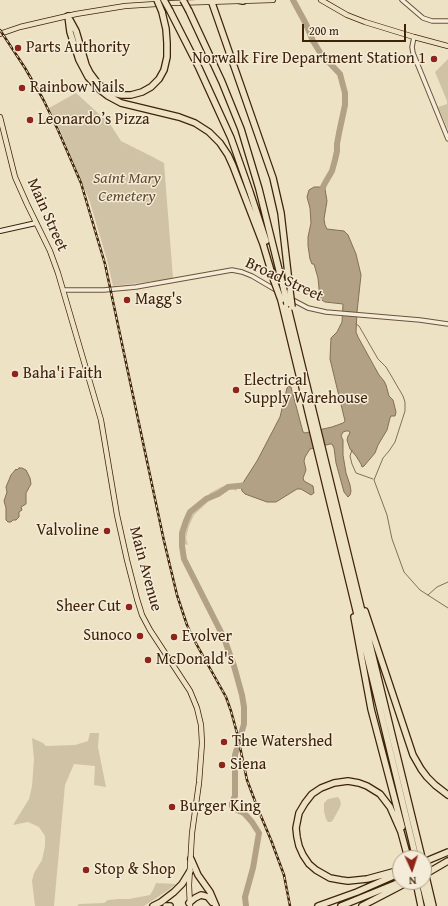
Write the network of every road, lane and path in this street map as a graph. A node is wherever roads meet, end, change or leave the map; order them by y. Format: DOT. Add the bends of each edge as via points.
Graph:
graph roads {
  1 [pos="157,0"];
  2 [pos="164,0"];
  3 [pos="182,0"];
  4 [pos="240,0"];
  5 [pos="273,0"];
  6 [pos="321,0"];
  7 [pos="402,0"];
  8 [pos="211,1"];
  9 [pos="68,16"];
  10 [pos="448,21"];
  11 [pos="0,34"];
  12 [pos="414,37"];
  13 [pos="448,46"];
  14 [pos="0,116"];
  15 [pos="448,139"];
  16 [pos="36,223"];
  17 [pos="0,231"];
  18 [pos="275,282"];
  19 [pos="63,290"];
  20 [pos="290,306"];
  21 [pos="73,324"];
  22 [pos="448,324"];
  23 [pos="314,426"];
  24 [pos="321,453"];
  25 [pos="353,586"];
  26 [pos="357,602"];
  27 [pos="448,795"];
  28 [pos="407,850"];
  29 [pos="407,850"];
  30 [pos="414,850"];
  31 [pos="422,850"];
  32 [pos="446,853"];
  33 [pos="432,858"];
  34 [pos="191,859"];
  35 [pos="448,861"];
  36 [pos="432,868"];
  37 [pos="190,871"];
  38 [pos="392,872"];
  39 [pos="392,877"];
  40 [pos="392,887"];
  41 [pos="392,889"];
  42 [pos="417,890"];
  43 [pos="424,890"];
  44 [pos="430,890"];
  45 [pos="190,905"];
  46 [pos="153,906"];
  47 [pos="166,906"];
  48 [pos="170,906"];
  49 [pos="215,906"];
  50 [pos="318,906"];
  51 [pos="341,906"];
  52 [pos="362,906"];
  53 [pos="421,906"];
  54 [pos="428,906"];
  55 [pos="433,906"];
  1 -- 9 [label="highway, bridge" via="166,30 167,57 164,70 158,79 151,87 136,94 118,94 108,91 99,84 86,65 76,31"];
  2 -- 18 [label="highway, bridge" via="231,138 268,247"];
  3 -- 20 [label="highway, bridge" via="222,82 241,129"];
  4 -- 5 [label="main road"];
  4 -- 8 [label="main road"];
  6 -- 12 [label="main road" via="356,19"];
  7 -- 10 [label="street" via="423,18"];
  8 -- 9 [label="main road" via="138,5"];
  8 -- 20 [label="highway, bridge" via="275,186 281,213"];
  9 -- 11 [label="main road"];
  9 -- 18 [label="highway" via="79,60 88,77 99,89 121,103 190,121 205,128 220,143 233,166"];
  12 -- 13 [label="main road"];
  12 -- 15 [label="street" via="413,53"];
  14 -- 16 [label="main road, Main Street" via="15,177"];
  16 -- 17 [label="main road"];
  16 -- 19 [label="main road, Main Street" via="52,257"];
  18 -- 23 [label="highway, bridge"];
  19 -- 21 [label="main road, Main Street"];
  19 -- 22 [label="street, Broad Street" via="136,287 232,270 252,276 308,308 332,313"];
  20 -- 23 [label="highway" via="302,352"];
  21 -- 34 [label="main road, Main Avenue" via="101,420 117,515 142,615 190,691 201,725 200,778"];
  23 -- 24 [label="highway"];
  24 -- 25 [label="highway" via="344,537"];
  24 -- 25 [label="highway" via="346,570"];
  25 -- 26 [label="highway"];
  25 -- 26 [label="highway"];
  26 -- 27 [label="highway" via="414,755 427,777"];
  26 -- 28 [label="highway" via="371,709"];
  26 -- 30 [label="highway"];
  26 -- 31 [label="highway"];
  29 -- 38 [label="highway" via="387,802 367,786 348,781 334,783 317,791 305,803 298,818 297,837 303,855 316,870 336,879 354,880"];
  32 -- 33 [label="highway"];
  34 -- 37 [label="main road, Main Avenue"];
  34 -- 49 [label="highway"];
  35 -- 36 [label="highway"];
  37 -- 45 [label="main road, Main Avenue"];
  37 -- 46 [label="highway" via="174,892"];
  39 -- 50 [label="highway"];
  40 -- 51 [label="highway"];
  41 -- 52 [label="highway"];
  42 -- 53 [label="highway"];
  43 -- 54 [label="highway"];
  44 -- 55 [label="highway"];
  45 -- 49 [label="highway" via="198,896 205,896"];
  47 -- 48 [label="highway"];
}
